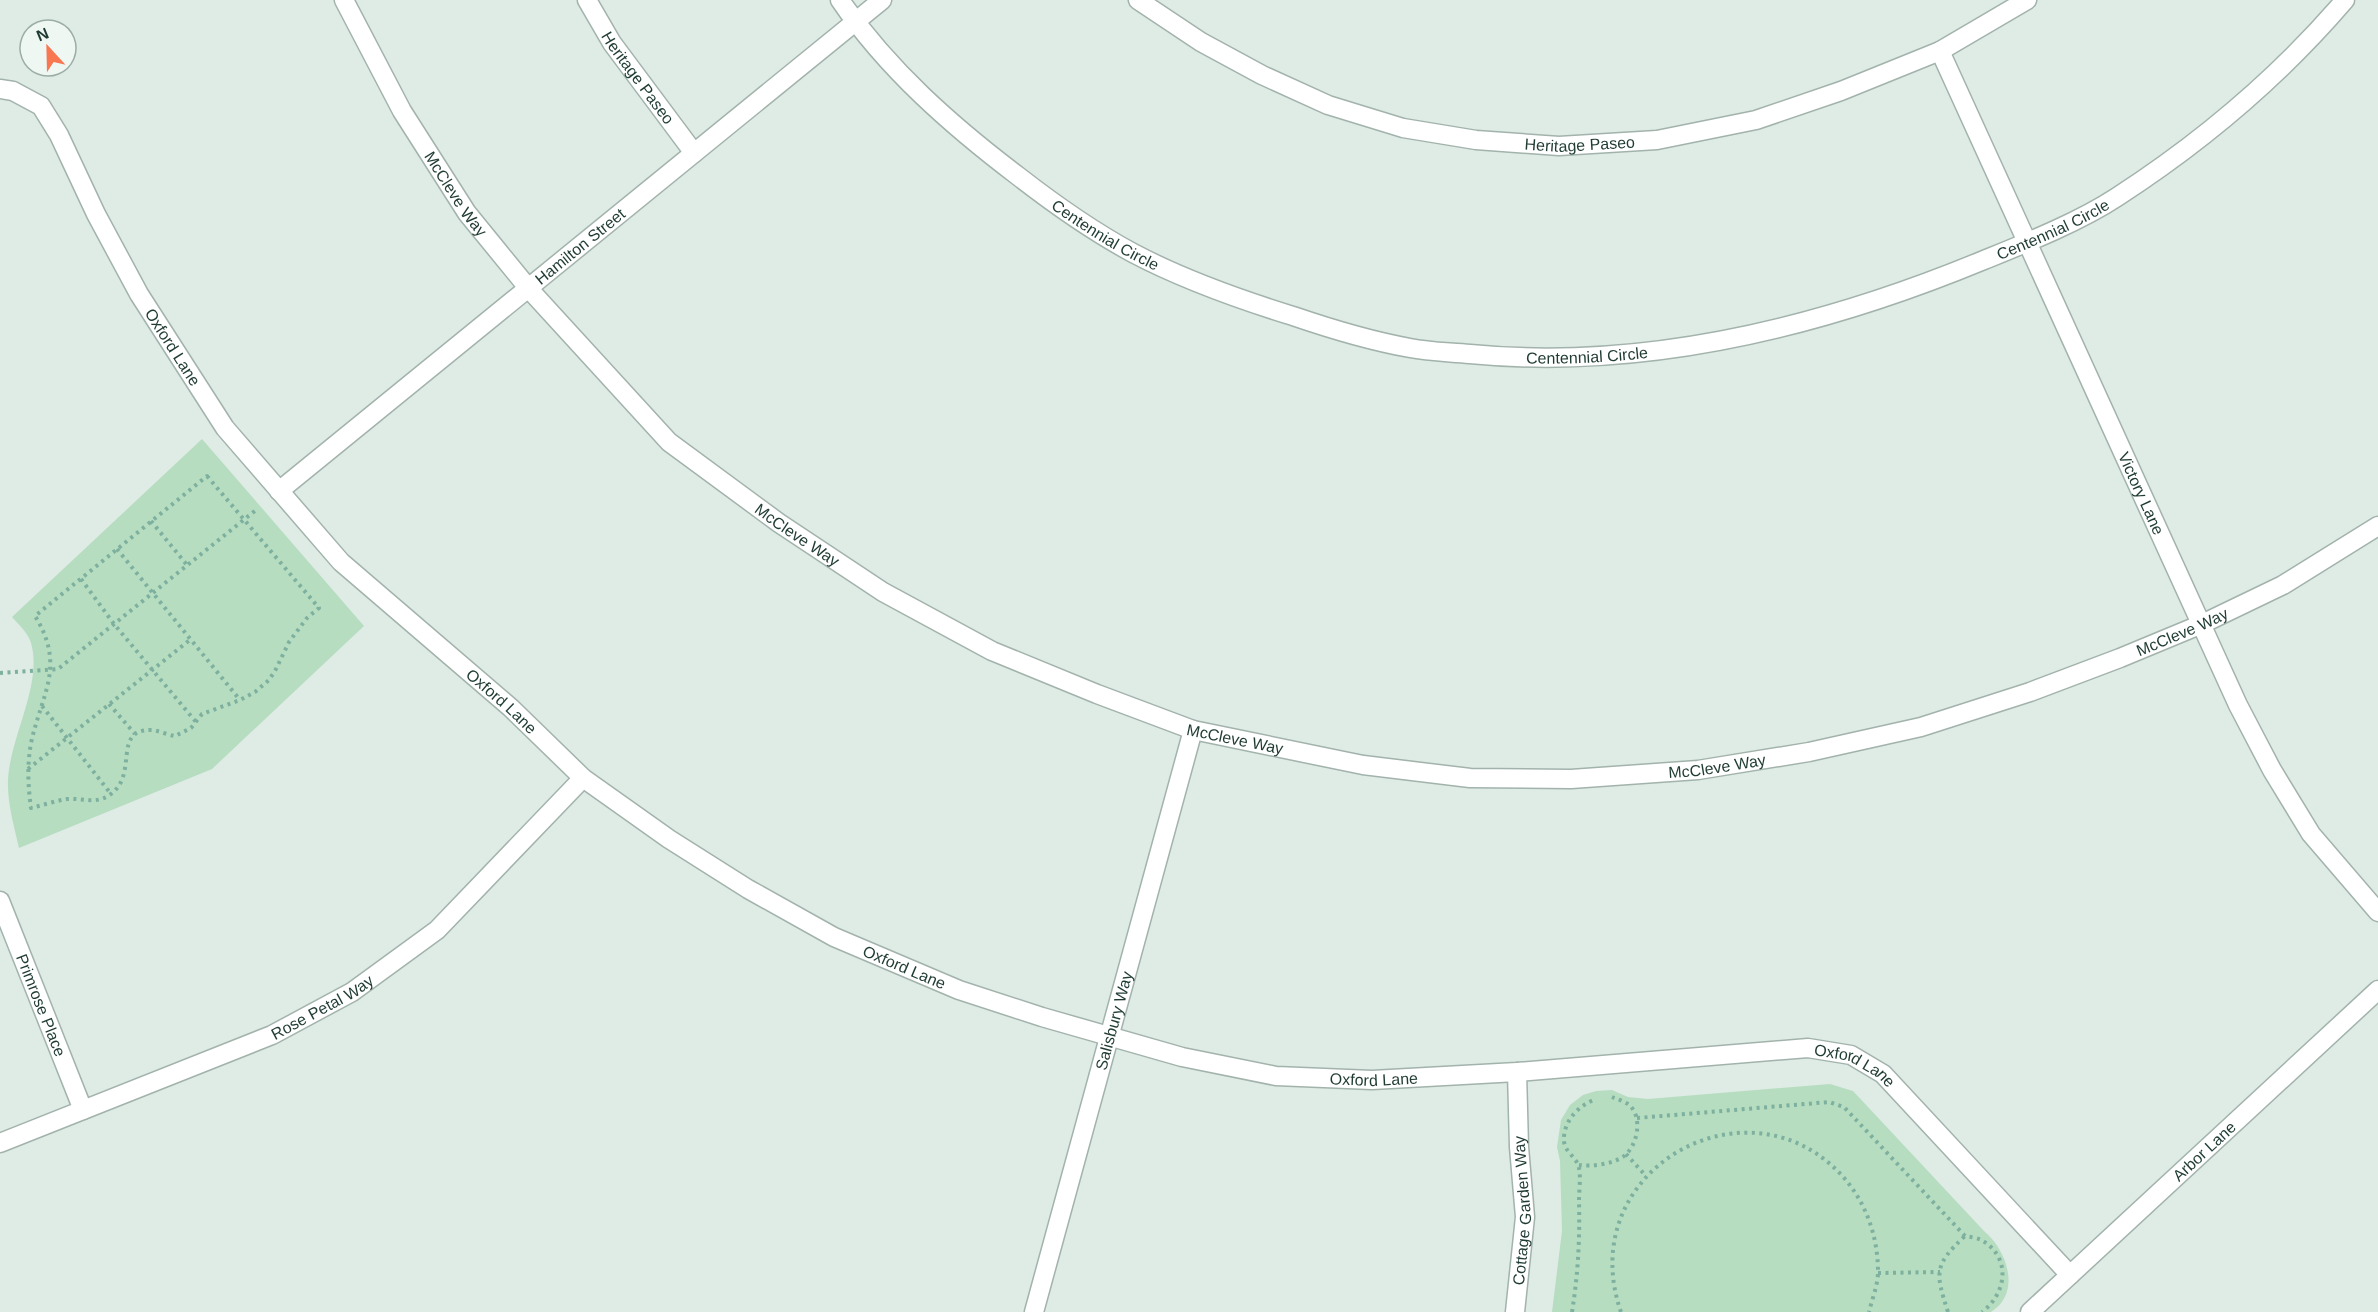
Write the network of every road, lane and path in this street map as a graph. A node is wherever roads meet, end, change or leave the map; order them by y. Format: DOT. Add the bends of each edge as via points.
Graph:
graph roads {
  1 [pos="344,0"];
  2 [pos="587,0"];
  3 [pos="840,0"];
  4 [pos="882,0"];
  5 [pos="1138,0"];
  6 [pos="2027,0"];
  7 [pos="2345,0"];
  8 [pos="855,22"];
  9 [pos="1940,51"];
  10 [pos="6,90"];
  11 [pos="694,153"];
  12 [pos="2026,243"];
  13 [pos="529,289"];
  14 [pos="279,491"];
  15 [pos="243,520"];
  16 [pos="151,521"];
  17 [pos="2378,526"];
  18 [pos="117,549"];
  19 [pos="187,565"];
  20 [pos="81,579"];
  21 [pos="153,593"];
  22 [pos="114,624"];
  23 [pos="2202,624"];
  24 [pos="191,639"];
  25 [pos="152,669"];
  26 [pos="51,670"];
  27 [pos="0,673"];
  28 [pos="240,700"];
  29 [pos="109,704"];
  30 [pos="42,706"];
  31 [pos="196,722"];
  32 [pos="1193,730"];
  33 [pos="135,734"];
  34 [pos="67,738"];
  35 [pos="28,770"];
  36 [pos="583,778"];
  37 [pos="111,794"];
  38 [pos="0,901"];
  39 [pos="2378,912"];
  40 [pos="2378,990"];
  41 [pos="1110,1035"];
  42 [pos="1517,1072"];
  43 [pos="1600,1097"];
  44 [pos="1606,1097"];
  45 [pos="83,1110"];
  46 [pos="1637,1118"];
  47 [pos="0,1143"];
  48 [pos="1626,1154"];
  49 [pos="1579,1165"];
  50 [pos="1646,1176"];
  51 [pos="1965,1236"];
  52 [pos="1940,1272"];
  53 [pos="1878,1274"];
  54 [pos="2070,1275"];
  55 [pos="1034,1312"];
  56 [pos="1515,1312"];
  57 [pos="1572,1312"];
  58 [pos="1621,1312"];
  59 [pos="1869,1312"];
  60 [pos="1948,1312"];
  61 [pos="1982,1312"];
  62 [pos="2030,1312"];
  1 -- 13 [label="street, McCleve Way" via="402,111 467,213"];
  2 -- 11 [label="street, Heritage Paseo" via="612,43"];
  3 -- 8 [label="street, Centennial Circle"];
  4 -- 8 [label="street, Hamilton Street"];
  5 -- 9 [label="street, Heritage Paseo" via="1201,42 1328,105 1403,128 1476,140 1559,146 1657,140 1756,120"];
  6 -- 9 [label="street, Heritage Paseo"];
  7 -- 12 [label="street, Centennial Circle" via="2260,90 2188,147 2114,200"];
  8 -- 11 [label="street, Hamilton Street"];
  8 -- 12 [label="street, Centennial Circle" via="921,95 983,149 1058,208 1133,253 1226,295 1328,328 1412,349 1505,357 1599,357 1706,344 1826,317 1931,283"];
  9 -- 12 [label="street, Victory Lane"];
  10 -- 14 [label="street, Oxford Lane" via="41,106 140,294 225,428"];
  11 -- 13 [label="street, Hamilton Street"];
  12 -- 23 [label="street, Victory Lane"];
  13 -- 14 [label="street, Hamilton Street"];
  13 -- 32 [label="street, McCleve Way" via="669,441 779,523 883,592 992,651"];
  14 -- 15 [label="path"];
  14 -- 36 [label="street, Oxford Lane" via="340,562 510,708"];
  15 -- 16 [label="path" via="207,476"];
  15 -- 19 [label="path"];
  15 -- 28 [label="path" via="318,608 289,642 268,680"];
  16 -- 18 [label="path"];
  16 -- 19 [label="path"];
  17 -- 23 [label="street, McCleve Way" via="2283,585"];
  18 -- 20 [label="path"];
  18 -- 21 [label="path"];
  19 -- 21 [label="path"];
  20 -- 22 [label="path"];
  20 -- 26 [label="path" via="35,616 48,641"];
  21 -- 22 [label="path"];
  21 -- 24 [label="path"];
  22 -- 25 [label="path"];
  22 -- 26 [label="path"];
  23 -- 32 [label="street, McCleve Way" via="2030,692 1921,727 1809,752 1698,770 1571,779 1470,778 1363,765"];
  23 -- 39 [label="street, Victory Lane" via="2238,705 2305,825"];
  24 -- 25 [label="path"];
  24 -- 28 [label="path"];
  25 -- 29 [label="path"];
  25 -- 31 [label="path"];
  26 -- 27 [label="path"];
  26 -- 30 [label="path"];
  28 -- 31 [label="path" via="202,714"];
  29 -- 33 [label="path"];
  29 -- 34 [label="path"];
  30 -- 34 [label="path"];
  30 -- 35 [label="path"];
  31 -- 33 [label="path" via="175,736 152,730"];
  32 -- 41 [label="street, Salisbury Way"];
  33 -- 37 [label="path" via="125,752 124,777"];
  34 -- 35 [label="path"];
  34 -- 37 [label="path"];
  35 -- 37 [label="path" via="31,808 66,800 102,799"];
  36 -- 41 [label="street, Oxford Lane" via="748,890 834,937 959,990"];
  36 -- 45 [label="street, Rose Petal Way" via="437,930 352,992 272,1035"];
  38 -- 45 [label="street, Primrose Place"];
  40 -- 54 [label="street, Arbor Lane"];
  41 -- 42 [label="street, Oxford Lane" via="1182,1057 1276,1076 1372,1080"];
  41 -- 55 [label="street, Salisbury Way"];
  42 -- 54 [label="street, Oxford Lane" via="1808,1048 1851,1055 1883,1074"];
  42 -- 56 [label="street, Cottage Garden Way" via="1525,1217"];
  43 -- 49 [label="path" via="1586,1103 1567,1123 1565,1147"];
  44 -- 46 [label="path" via="1632,1107"];
  45 -- 47 [label="street, Rose Petal Way"];
  46 -- 48 [label="path" via="1635,1140"];
  46 -- 51 [label="path" via="1829,1102 1844,1107"];
  48 -- 49 [label="path" via="1590,1167"];
  48 -- 50 [label="path"];
  49 -- 57 [label="path"];
  50 -- 53 [label="path" via="1681,1149 1701,1140 1744,1133 1787,1140 1825,1160 1856,1192 1873,1231"];
  50 -- 58 [label="path" via="1622,1213 1615,1233 1611,1278"];
  51 -- 52 [label="path" via="1941,1262"];
  51 -- 61 [label="path" via="1981,1239 1992,1248 2000,1263 2000,1292"];
  52 -- 53 [label="path"];
  52 -- 60 [label="path"];
  53 -- 59 [label="path"];
  54 -- 62 [label="street, Arbor Lane"];
}
